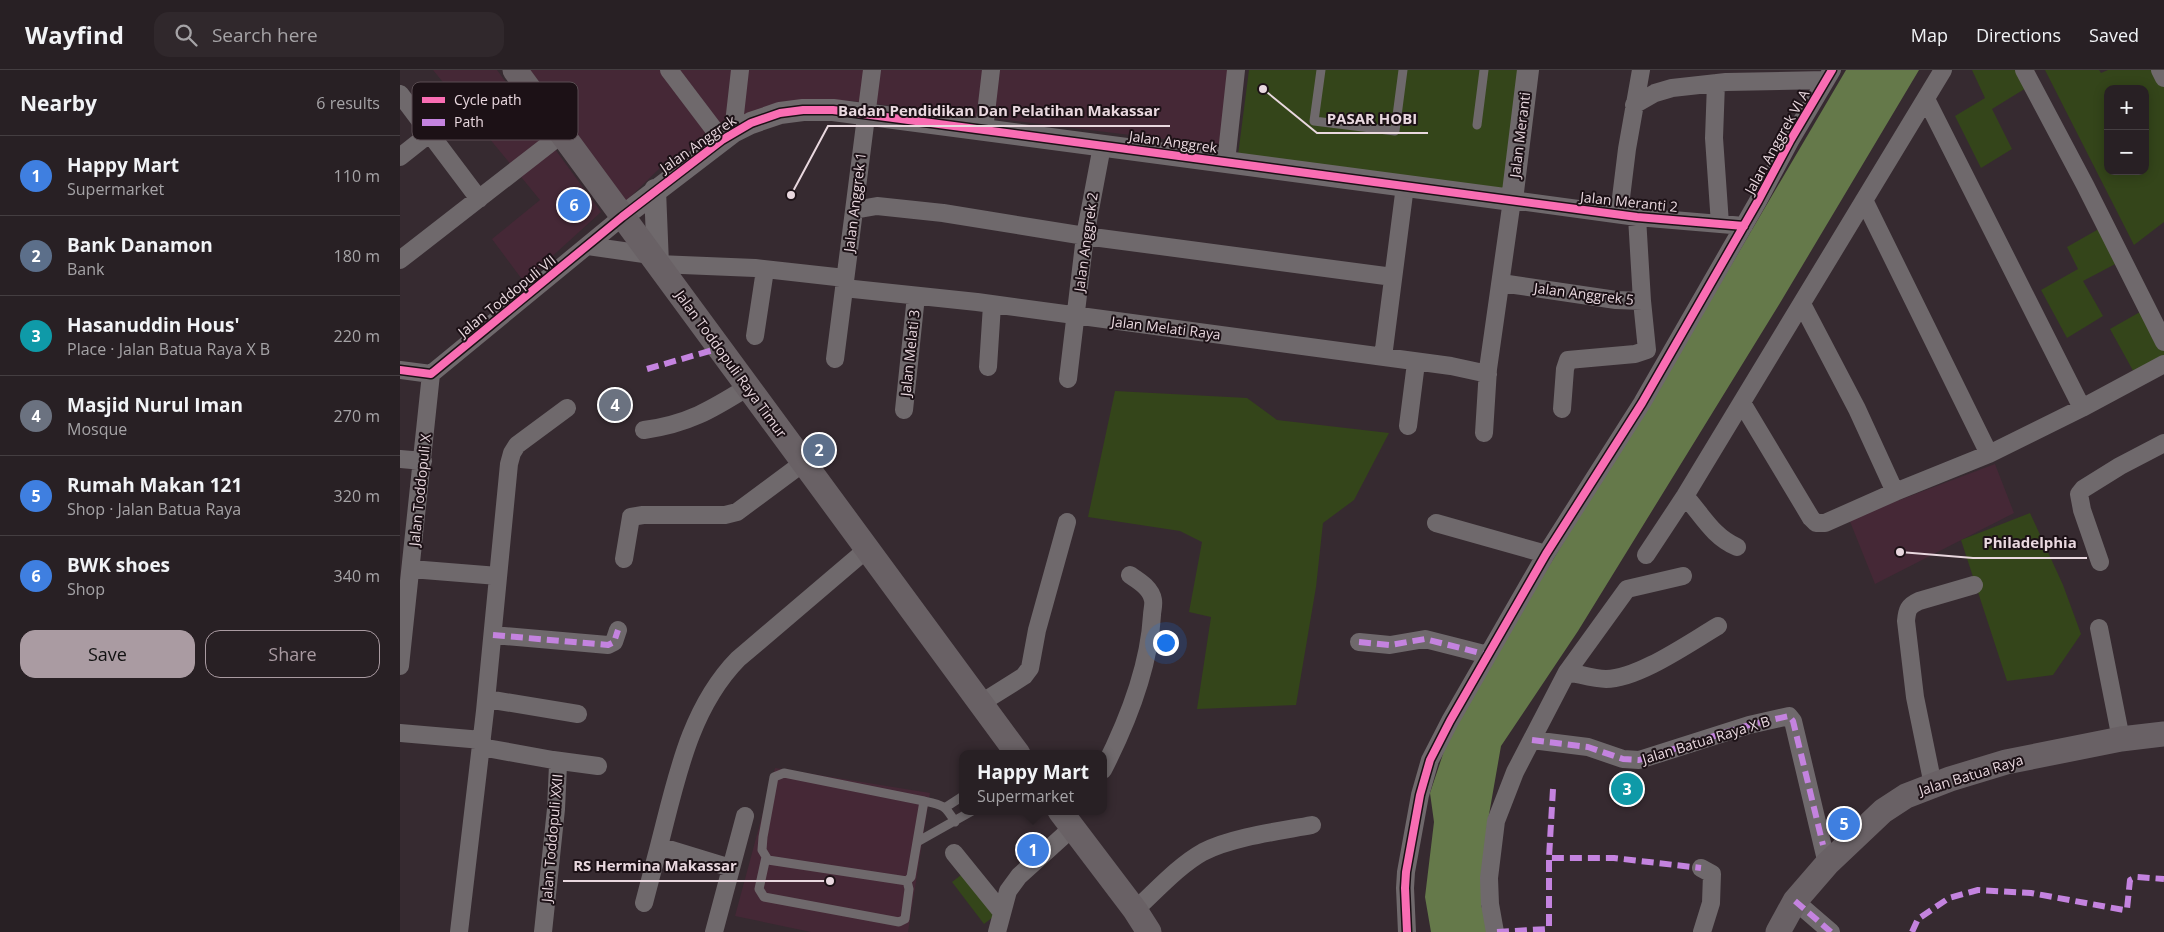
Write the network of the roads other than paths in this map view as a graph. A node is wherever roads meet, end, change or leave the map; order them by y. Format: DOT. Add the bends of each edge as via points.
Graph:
graph roads {
  1 [pos="515,70"];
  2 [pos="668,70"];
  3 [pos="740,70"];
  4 [pos="871,70"];
  5 [pos="991,70"];
  6 [pos="1236,70"];
  7 [pos="1321,70"];
  8 [pos="1403,70"];
  9 [pos="1484,70"];
  10 [pos="1528,70"];
  11 [pos="1641,70"];
  12 [pos="1943,70"];
  13 [pos="2024,70"];
  14 [pos="2160,70"];
  15 [pos="1829,75"];
  16 [pos="2164,78"];
  17 [pos="524,82"];
  18 [pos="1716,83"];
  19 [pos="400,94"];
  20 [pos="1926,99"];
  21 [pos="1634,104"];
  22 [pos="412,111"];
  23 [pos="866,116"];
  24 [pos="1477,125"];
  25 [pos="984,130"];
  26 [pos="727,136"];
  27 [pos="421,140"];
  28 [pos="434,140"];
  29 [pos="554,140"];
  30 [pos="566,140"];
  31 [pos="1102,146"];
  32 [pos="400,157"];
  33 [pos="1226,162"];
  34 [pos="1405,186"];
  35 [pos="655,190"];
  36 [pos="479,199"];
  37 [pos="1512,200"];
  38 [pos="1864,200"];
  39 [pos="854,210"];
  40 [pos="1619,214"];
  41 [pos="622,216"];
  42 [pos="1637,217"];
  43 [pos="1720,224"];
  44 [pos="1744,226"];
  45 [pos="1085,236"];
  46 [pos="588,246"];
  47 [pos="400,260"];
  48 [pos="654,260"];
  49 [pos="765,270"];
  50 [pos="1393,277"];
  51 [pos="844,283"];
  52 [pos="1501,283"];
  53 [pos="916,296"];
  54 [pos="1642,301"];
  55 [pos="1802,304"];
  56 [pos="992,305"];
  57 [pos="1076,317"];
  58 [pos="755,336"];
  59 [pos="2164,342"];
  60 [pos="1384,357"];
  61 [pos="835,359"];
  62 [pos="1416,362"];
  63 [pos="2164,364"];
  64 [pos="988,367"];
  65 [pos="400,370"];
  66 [pos="431,374"];
  67 [pos="1488,374"];
  68 [pos="1068,379"];
  69 [pos="748,387"];
  70 [pos="1742,403"];
  71 [pos="568,408"];
  72 [pos="2082,408"];
  73 [pos="1562,409"];
  74 [pos="904,410"];
  75 [pos="1408,426"];
  76 [pos="644,430"];
  77 [pos="1484,433"];
  78 [pos="2164,443"];
  79 [pos="1989,454"];
  80 [pos="400,459"];
  81 [pos="423,461"];
  82 [pos="803,463"];
  83 [pos="1895,492"];
  84 [pos="1686,496"];
  85 [pos="1067,522"];
  86 [pos="1436,523"];
  87 [pos="1737,547"];
  88 [pos="866,550"];
  89 [pos="1546,554"];
  90 [pos="1646,555"];
  91 [pos="624,559"];
  92 [pos="2100,562"];
  93 [pos="411,568"];
  94 [pos="1130,575"];
  95 [pos="498,576"];
  96 [pos="1683,576"];
  97 [pos="1974,585"];
  98 [pos="1718,626"];
  99 [pos="2098,628"];
  100 [pos="618,630"];
  101 [pos="493,635"];
  102 [pos="1359,642"];
  103 [pos="1488,655"];
  104 [pos="400,666"];
  105 [pos="1568,672"];
  106 [pos="486,699"];
  107 [pos="981,703"];
  108 [pos="578,714"];
  109 [pos="400,732"];
  110 [pos="2164,734"];
  111 [pos="2120,739"];
  112 [pos="1532,740"];
  113 [pos="482,743"];
  114 [pos="1015,750"];
  115 [pos="553,760"];
  116 [pos="1107,760"];
  117 [pos="598,766"];
  118 [pos="1932,785"];
  119 [pos="959,799"];
  120 [pos="924,801"];
  121 [pos="946,807"];
  122 [pos="966,815"];
  123 [pos="745,816"];
  124 [pos="1071,819"];
  125 [pos="955,822"];
  126 [pos="1312,825"];
  127 [pos="917,842"];
  128 [pos="659,846"];
  129 [pos="954,853"];
  130 [pos="766,857"];
  131 [pos="1827,864"];
  132 [pos="731,868"];
  133 [pos="1701,868"];
  134 [pos="907,880"];
  135 [pos="983,888"];
  136 [pos="1010,889"];
  137 [pos="1795,901"];
  138 [pos="644,903"];
  139 [pos="1135,910"];
  140 [pos="1002,911"];
  141 [pos="459,932"];
  142 [pos="543,932"];
  143 [pos="714,932"];
  144 [pos="997,932"];
  145 [pos="1149,932"];
  146 [pos="1407,932"];
  147 [pos="1495,932"];
  148 [pos="1702,932"];
  149 [pos="1778,932"];
  150 [pos="1831,932"];
  1 -- 17 [label="main road, Jalan Toddopuli Raya Timur"];
  2 -- 26 [label="street"];
  3 -- 26 [label="street"];
  4 -- 23 [label="street, Jalan Anggrek 1"];
  5 -- 25 [label="street"];
  6 -- 33 [label="street"];
  7 -- 8 [label="lane" via="1314,121 1395,131"];
  9 -- 24 [label="lane"];
  10 -- 37 [label="street, Jalan Meranti"];
  11 -- 21 [label="street"];
  12 -- 20 [label="street"];
  13 -- 59 [label="street"];
  14 -- 16 [label="street"];
  15 -- 18 [label="street"];
  15 -- 44 [label="street, Jalan Anggrek VI A"];
  18 -- 21 [label="street" via="1672,88"];
  18 -- 43 [label="street" via="1714,138"];
  19 -- 22 [label="street"];
  20 -- 38 [label="street"];
  20 -- 72 [label="street"];
  21 -- 40 [label="street"];
  23 -- 25 [label="street, Jalan Anggrek"];
  23 -- 26 [label="street, Jalan Anggrek" via="833,110 803,110 751,123"];
  23 -- 39 [label="street, Jalan Anggrek 1"];
  25 -- 31 [label="street, Jalan Anggrek"];
  26 -- 35 [label="street, Jalan Anggrek"];
  27 -- 32 [label="street"];
  28 -- 36 [label="street"];
  29 -- 36 [label="street"];
  30 -- 41 [label="main road, Jalan Toddopuli Raya Timur"];
  31 -- 33 [label="street, Jalan Anggrek"];
  31 -- 45 [label="street, Jalan Anggrek 2"];
  33 -- 34 [label="street, Jalan Anggrek"];
  34 -- 37 [label="street, Jalan Anggrek"];
  34 -- 50 [label="street"];
  35 -- 41 [label="street, Jalan Anggrek"];
  35 -- 48 [label="street"];
  36 -- 47 [label="street"];
  37 -- 40 [label="street, Jalan Meranti 2"];
  37 -- 52 [label="street"];
  38 -- 55 [label="street"];
  38 -- 79 [label="street"];
  39 -- 45 [label="street" via="877,206 924,211"];
  39 -- 51 [label="street, Jalan Anggrek 1"];
  40 -- 42 [label="street, Jalan Meranti 2"];
  41 -- 46 [label="street, Jalan Toddopuli VII"];
  41 -- 48 [label="main road, Jalan Toddopuli Raya Timur"];
  42 -- 43 [label="street, Jalan Meranti 2"];
  42 -- 54 [label="street, Jalan Anggrek 5"];
  43 -- 44 [label="street, Jalan Meranti 2"];
  44 -- 89 [label="street, Jalan Anggrek VI A" via="1642,403"];
  45 -- 50 [label="street"];
  45 -- 57 [label="street, Jalan Anggrek 2"];
  46 -- 48 [label="street, Jalan Melati Raya"];
  46 -- 66 [label="street, Jalan Toddopuli VII"];
  48 -- 49 [label="street, Jalan Melati Raya"];
  48 -- 69 [label="main road, Jalan Toddopuli Raya Timur"];
  49 -- 51 [label="street, Jalan Melati Raya"];
  49 -- 58 [label="street"];
  50 -- 60 [label="street"];
  51 -- 53 [label="street, Jalan Melati Raya"];
  51 -- 61 [label="street, Jalan Anggrek 1"];
  52 -- 54 [label="street, Jalan Anggrek 5"];
  52 -- 67 [label="street"];
  53 -- 56 [label="street, Jalan Melati Raya"];
  53 -- 74 [label="street, Jalan Melati 3"];
  54 -- 73 [label="street" via="1647,350 1568,360"];
  55 -- 70 [label="street"];
  55 -- 83 [label="street" via="1857,409"];
  56 -- 57 [label="street, Jalan Melati Raya"];
  56 -- 64 [label="street"];
  57 -- 60 [label="street, Jalan Melati Raya"];
  57 -- 68 [label="street, Jalan Anggrek 2"];
  60 -- 62 [label="street, Jalan Melati Raya"];
  62 -- 67 [label="street, Jalan Melati Raya"];
  62 -- 75 [label="street"];
  63 -- 72 [label="street"];
  65 -- 66 [label="street"];
  66 -- 81 [label="street, Jalan Toddopuli X"];
  67 -- 77 [label="street"];
  69 -- 76 [label="street" via="697,417"];
  69 -- 82 [label="main road, Jalan Toddopuli Raya Timur"];
  70 -- 83 [label="street" via="1813,521 1820,524 1830,522"];
  70 -- 84 [label="street"];
  71 -- 95 [label="street" via="517,445 512,453"];
  72 -- 79 [label="street"];
  78 -- 92 [label="street" via="2080,491 2082,510"];
  79 -- 83 [label="street"];
  80 -- 81 [label="street"];
  81 -- 93 [label="street, Jalan Toddopuli X"];
  82 -- 88 [label="main road, Jalan Toddopuli Raya Timur"];
  82 -- 91 [label="street" via="737,512 725,515 631,516"];
  84 -- 87 [label="street" via="1716,534"];
  84 -- 90 [label="street"];
  85 -- 107 [label="street" via="1037,630 1030,668 1024,676"];
  86 -- 89 [label="street"];
  88 -- 107 [label="main road, Jalan Toddopuli Raya Timur"];
  88 -- 128 [label="street" via="722,675 686,749"];
  89 -- 103 [label="street, Jalan Anggrek VI A"];
  93 -- 95 [label="street"];
  93 -- 104 [label="street, Jalan Toddopuli X"];
  94 -- 116 [label="street" via="1149,590 1153,600 1151,631 1143,670"];
  95 -- 101 [label="street"];
  96 -- 105 [label="street" via="1627,589"];
  97 -- 118 [label="street" via="1919,601 1907,610 1915,697"];
  98 -- 105 [label="street" via="1661,660 1623,676 1606,679"];
  99 -- 111 [label="street"];
  100 -- 101 [label="street" via="614,642 608,645"];
  101 -- 106 [label="street"];
  102 -- 103 [label="street" via="1390,645 1425,639"];
  103 -- 146 [label="street, Jalan Anggrek VI A" via="1450,721 1424,779 1406,872"];
  105 -- 112 [label="street"];
  106 -- 108 [label="street"];
  106 -- 113 [label="street"];
  107 -- 114 [label="main road, Jalan Toddopuli Raya Timur"];
  109 -- 113 [label="street, Jalan Toddopuli XXII"];
  110 -- 111 [label="main road, Jalan Batua Raya"];
  111 -- 118 [label="main road, Jalan Batua Raya" via="2006,762"];
  112 -- 131 [label="street, Jalan Batua Raya X B" via="1588,747 1623,759 1639,760 1749,725 1789,716 1793,721"];
  112 -- 147 [label="street" via="1515,772 1496,821 1489,878"];
  113 -- 115 [label="street, Jalan Toddopuli XXII"];
  113 -- 141 [label="street"];
  115 -- 117 [label="street"];
  115 -- 142 [label="street, Jalan Toddopuli XXII" via="558,765 558,773"];
  118 -- 131 [label="main road, Jalan Batua Raya" via="1883,811"];
  119 -- 121 [label="lane"];
  120 -- 121 [label="lane"];
  120 -- 127 [label="lane"];
  120 -- 130 [label="lane" via="778,774 774,777 763,837 762,850"];
  121 -- 125 [label="lane"];
  122 -- 125 [label="lane"];
  123 -- 132 [label="street"];
  124 -- 136 [label="street"];
  124 -- 139 [label="main road"];
  125 -- 127 [label="lane"];
  126 -- 139 [label="street" via="1214,847 1201,853"];
  127 -- 134 [label="lane" via="911,876"];
  128 -- 132 [label="street"];
  128 -- 138 [label="street"];
  129 -- 135 [label="street"];
  130 -- 134 [label="lane" via="768,860"];
  130 -- 134 [label="lane" via="759,889 764,897 899,922 904,919 909,889"];
  131 -- 137 [label="main road, Jalan Batua Raya"];
  132 -- 143 [label="street"];
  133 -- 148 [label="street" via="1712,874 1711,903"];
  135 -- 136 [label="street"];
  135 -- 140 [label="street"];
  136 -- 140 [label="street"];
  137 -- 149 [label="main road, Jalan Batua Raya"];
  137 -- 150 [label="street"];
  139 -- 145 [label="main road"];
  140 -- 144 [label="street"];
}
